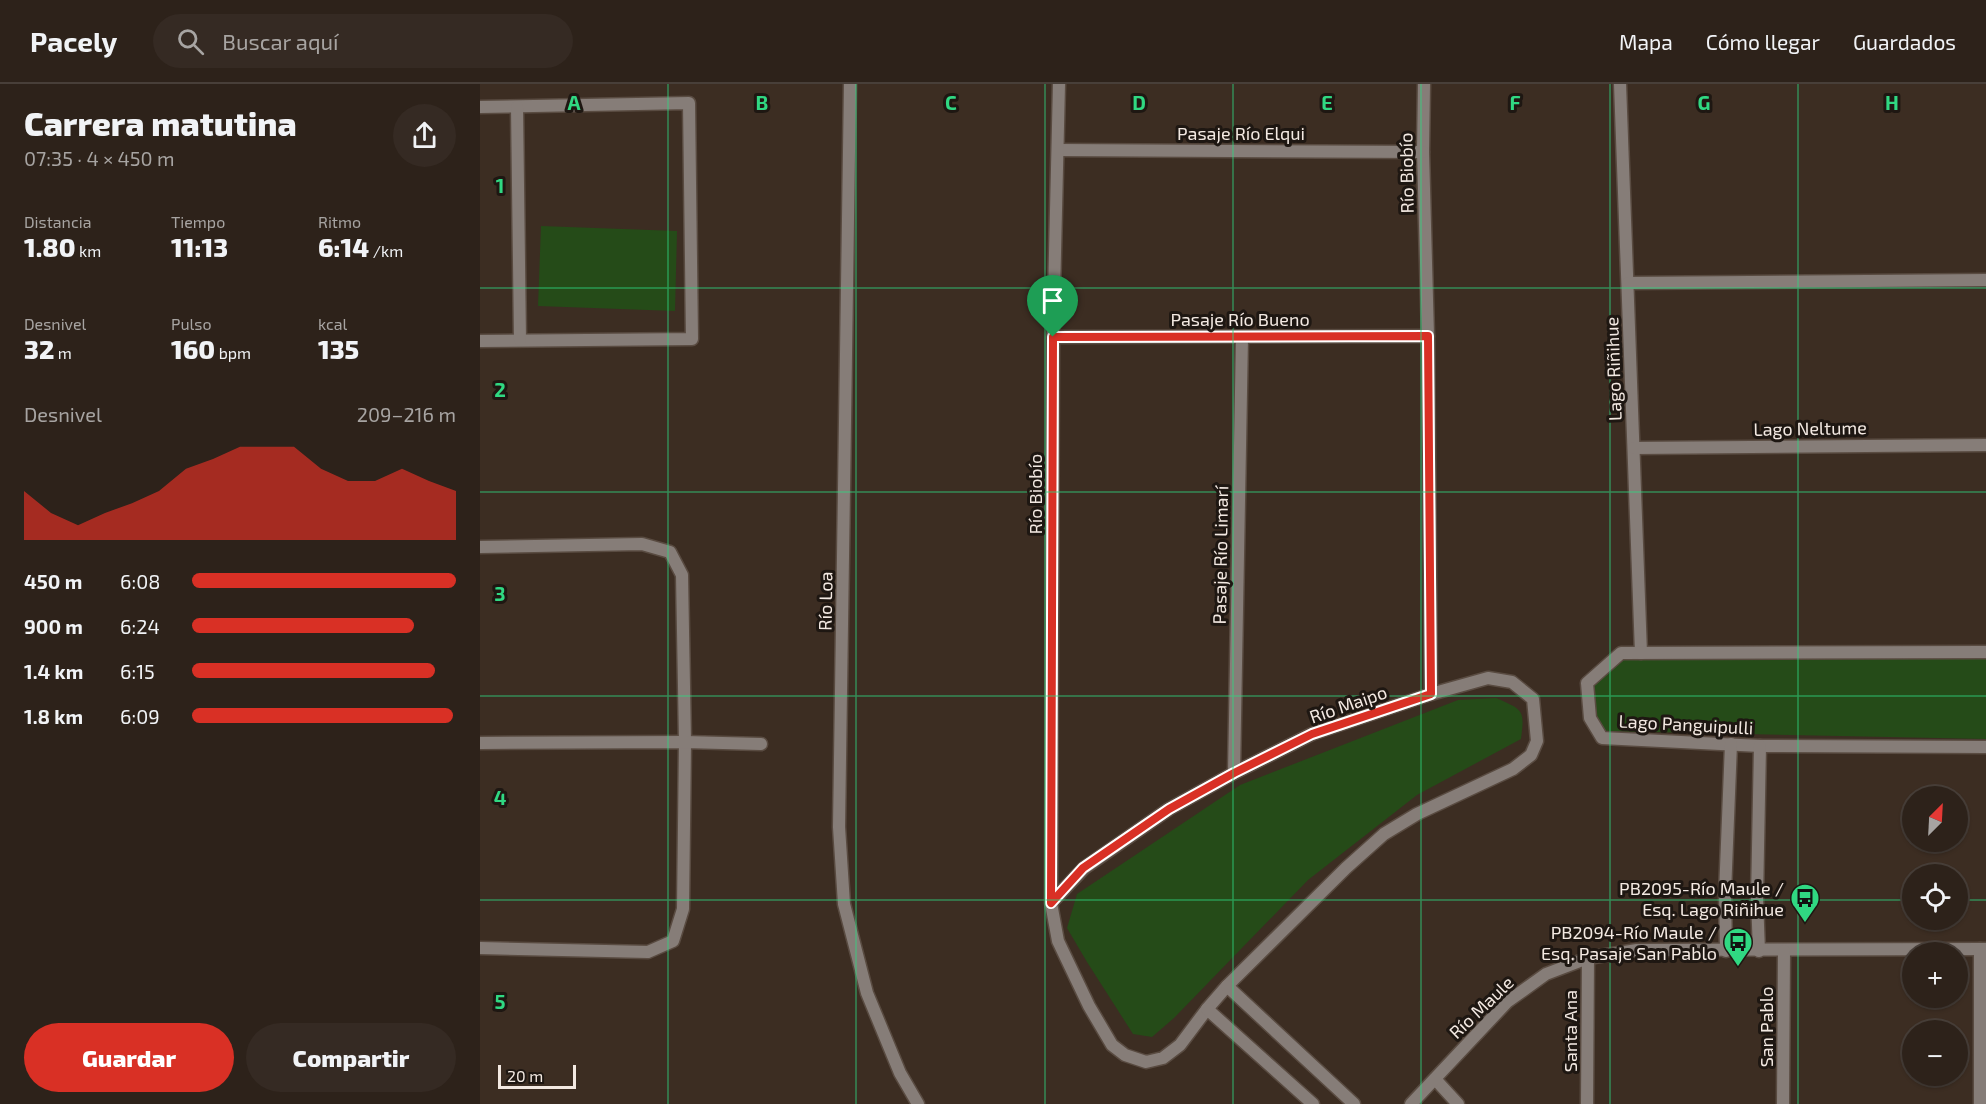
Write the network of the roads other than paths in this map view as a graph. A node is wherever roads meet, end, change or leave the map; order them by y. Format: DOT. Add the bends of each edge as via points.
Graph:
graph roads {
  1 [pos="850,84"];
  2 [pos="1059,84"];
  3 [pos="1424,84"];
  4 [pos="1620,84"];
  5 [pos="480,107"];
  6 [pos="517,107"];
  7 [pos="1058,150"];
  8 [pos="1423,152"];
  9 [pos="1986,280"];
  10 [pos="1628,283"];
  11 [pos="1428,336"];
  12 [pos="1053,337"];
  13 [pos="1242,337"];
  14 [pos="520,340"];
  15 [pos="480,341"];
  16 [pos="1986,444"];
  17 [pos="1634,448"];
  18 [pos="480,547"];
  19 [pos="1986,652"];
  20 [pos="1641,653"];
  21 [pos="1431,694"];
  22 [pos="480,742"];
  23 [pos="685,742"];
  24 [pos="761,744"];
  25 [pos="1731,744"];
  26 [pos="1760,746"];
  27 [pos="1986,747"];
  28 [pos="1234,773"];
  29 [pos="1051,903"];
  30 [pos="480,948"];
  31 [pos="1983,949"];
  32 [pos="1726,951"];
  33 [pos="1759,951"];
  34 [pos="1784,951"];
  35 [pos="1588,958"];
  36 [pos="1227,986"];
  37 [pos="1207,1009"];
  38 [pos="1435,1079"];
  39 [pos="918,1104"];
  40 [pos="1313,1104"];
  41 [pos="1354,1104"];
  42 [pos="1411,1104"];
  43 [pos="1458,1104"];
  44 [pos="1587,1104"];
  45 [pos="1783,1104"];
  46 [pos="1980,1104"];
  1 -- 39 [label="street, Río Loa" via="839,827 843,893 867,993 900,1073"];
  2 -- 7 [label="street, Río Biobío"];
  3 -- 8 [label="street, Río Biobío"];
  4 -- 10 [label="street, Lago Riñihue"];
  5 -- 6 [label="street"];
  6 -- 14 [label="street"];
  6 -- 14 [label="street" via="689,103 692,339"];
  7 -- 8 [label="street, Pasaje Río Elqui"];
  7 -- 12 [label="street, Río Biobío"];
  8 -- 11 [label="street, Río Biobío"];
  9 -- 10 [label="street"];
  10 -- 17 [label="street, Lago Riñihue"];
  11 -- 13 [label="street, Pasaje Río Bueno"];
  11 -- 21 [label="street, Río Biobío"];
  12 -- 13 [label="street, Pasaje Río Bueno"];
  12 -- 29 [label="street, Río Biobío"];
  13 -- 28 [label="street, Pasaje Río Limarí"];
  14 -- 15 [label="street"];
  16 -- 17 [label="street, Lago Neltume"];
  17 -- 20 [label="street, Lago Riñihue"];
  18 -- 23 [label="street" via="642,544 670,552 681,575"];
  19 -- 20 [label="street, Lago Panguipulli"];
  20 -- 25 [label="street, Lago Panguipulli" via="1621,653 1587,683 1590,718 1602,738"];
  21 -- 28 [label="street, Río Maipo" via="1312,734"];
  21 -- 36 [label="street, Río Maipo" via="1488,678 1512,682 1533,699 1537,741 1531,755 1513,769 1417,814 1384,834"];
  22 -- 23 [label="street"];
  23 -- 24 [label="street"];
  23 -- 30 [label="street" via="683,909 674,941 648,952"];
  25 -- 26 [label="street, Lago Panguipulli"];
  25 -- 32 [label="street" via="1724,899"];
  26 -- 27 [label="street, Lago Panguipulli"];
  26 -- 33 [label="street" via="1756,899"];
  28 -- 29 [label="street, Río Maipo" via="1169,809 1083,868"];
  29 -- 37 [label="street, Río Maipo" via="1058,941 1089,1006 1112,1046 1125,1055 1146,1062 1163,1058 1180,1044"];
  31 -- 34 [label="street, Río Maule"];
  31 -- 46 [label="street"];
  32 -- 33 [label="street, Río Maule"];
  32 -- 35 [label="street, Río Maule" via="1637,951"];
  33 -- 34 [label="street, Río Maule"];
  34 -- 45 [label="street, San Pablo"];
  35 -- 38 [label="street, Río Maule" via="1546,974 1507,1002"];
  35 -- 44 [label="street, Santa Ana"];
  36 -- 37 [label="street, Río Maipo"];
  36 -- 41 [label="street"];
  37 -- 40 [label="street"];
  38 -- 42 [label="street, Río Maule"];
  38 -- 43 [label="street"];
}
